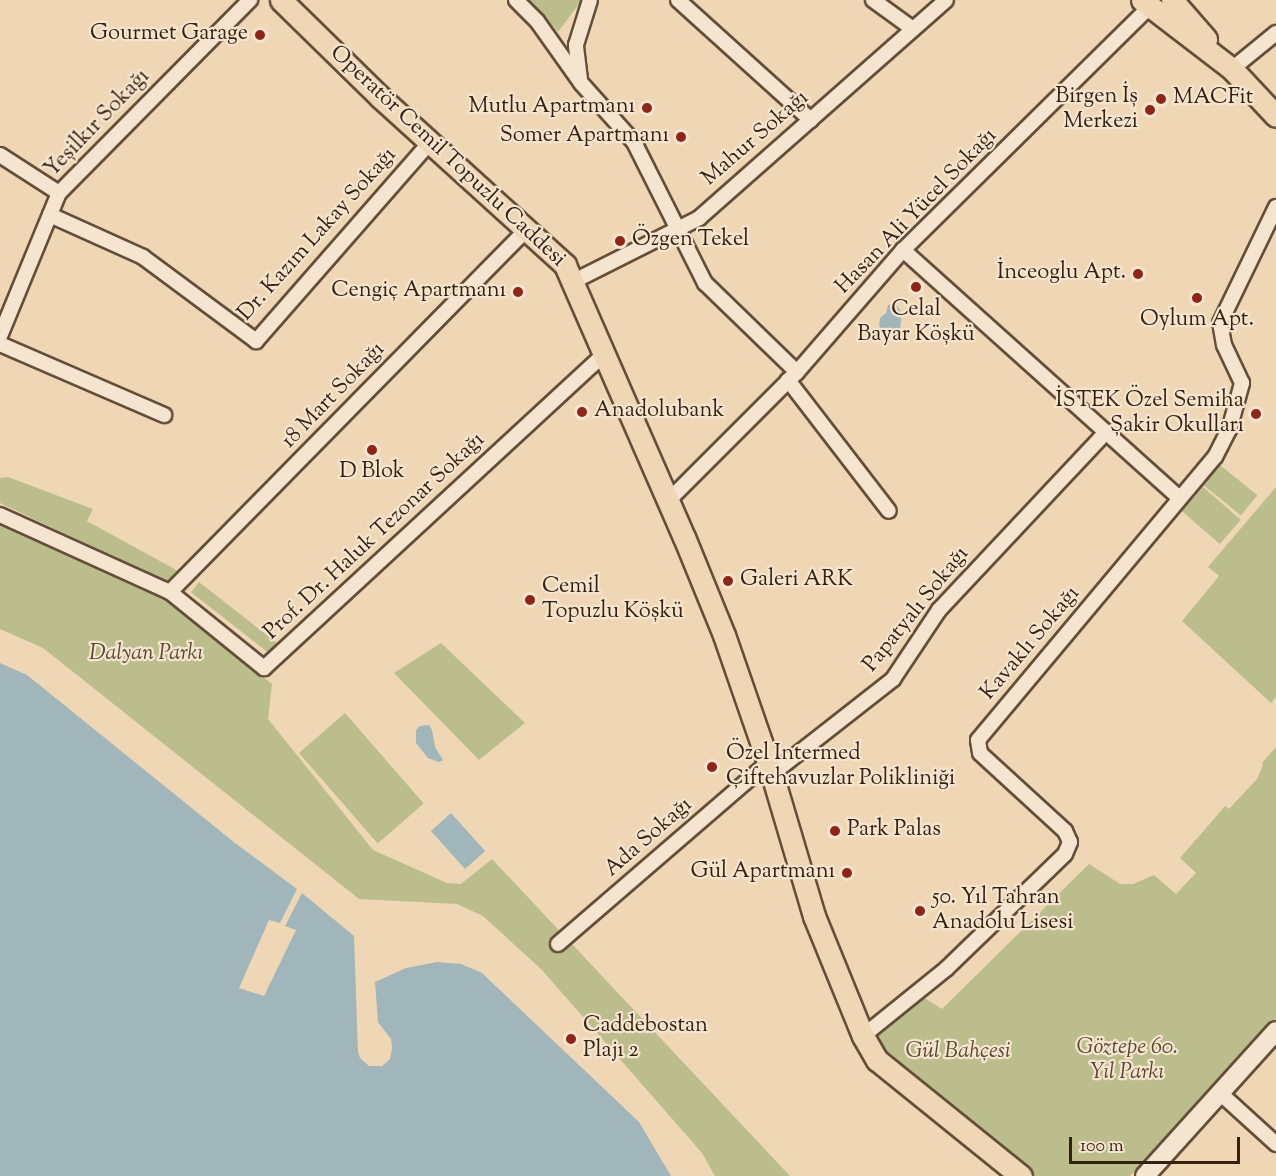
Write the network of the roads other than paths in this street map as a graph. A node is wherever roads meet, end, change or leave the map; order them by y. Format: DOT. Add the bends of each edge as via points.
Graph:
graph roads {
  1 [pos="250,0"];
  2 [pos="281,0"];
  3 [pos="516,0"];
  4 [pos="590,0"];
  5 [pos="678,0"];
  6 [pos="873,0"];
  7 [pos="946,0"];
  8 [pos="1172,0"];
  9 [pos="1145,3"];
  10 [pos="913,29"];
  11 [pos="1276,33"];
  12 [pos="1232,69"];
  13 [pos="581,83"];
  14 [pos="1276,116"];
  15 [pos="811,120"];
  16 [pos="430,142"];
  17 [pos="0,155"];
  18 [pos="59,193"];
  19 [pos="1276,207"];
  20 [pos="50,215"];
  21 [pos="527,229"];
  22 [pos="677,230"];
  23 [pos="903,250"];
  24 [pos="574,281"];
  25 [pos="0,336"];
  26 [pos="0,344"];
  27 [pos="603,355"];
  28 [pos="793,376"];
  29 [pos="164,415"];
  30 [pos="1106,432"];
  31 [pos="1179,498"];
  32 [pos="668,501"];
  33 [pos="889,511"];
  34 [pos="0,515"];
  35 [pos="170,592"];
  36 [pos="770,769"];
  37 [pos="558,944"];
  38 [pos="1276,1031"];
  39 [pos="863,1036"];
  40 [pos="1220,1093"];
  41 [pos="1276,1144"];
  42 [pos="1021,1176"];
  43 [pos="1145,1176"];
  1 -- 18 [label="street, Yeşilkır Sokağı"];
  2 -- 16 [label="main road, Operatör Cemil Topuzlu Caddesi"];
  3 -- 13 [label="street" via="537,21"];
  4 -- 13 [label="street" via="576,45"];
  5 -- 15 [label="street"];
  6 -- 10 [label="street"];
  7 -- 10 [label="street, Mahur Sokağı"];
  8 -- 12 [label="main road"];
  9 -- 12 [label="main road"];
  9 -- 23 [label="street, Hasan Ali Yücel Sokağı"];
  10 -- 15 [label="street, Mahur Sokağı"];
  11 -- 12 [label="street"];
  12 -- 14 [label="main road"];
  13 -- 22 [label="street" via="634,142"];
  15 -- 22 [label="street, Mahur Sokağı" via="699,218"];
  16 -- 20 [label="street, Dr. Kazım Lakay Sokağı" via="256,341 143,257"];
  16 -- 21 [label="main road, Operatör Cemil Topuzlu Caddesi"];
  17 -- 18 [label="street"];
  18 -- 20 [label="street, Yeşilkır Sokağı"];
  19 -- 31 [label="street, Kavaklı Sokağı" via="1220,323 1224,345 1242,383 1229,430 1215,457"];
  20 -- 25 [label="street, Yeşilkır Sokağı"];
  21 -- 24 [label="main road, Operatör Cemil Topuzlu Caddesi" via="565,265"];
  21 -- 35 [label="street, 18 Mart Sokağı"];
  22 -- 24 [label="street, Mahur Sokağı"];
  22 -- 28 [label="street" via="705,283"];
  23 -- 28 [label="street, Hasan Ali Yücel Sokağı"];
  23 -- 30 [label="street"];
  24 -- 27 [label="main road, Operatör Cemil Topuzlu Caddesi"];
  26 -- 29 [label="street"];
  27 -- 32 [label="main road, Operatör Cemil Topuzlu Caddesi"];
  27 -- 35 [label="street, Prof. Dr. Haluk Tezonar Sokağı" via="264,668"];
  28 -- 32 [label="street, Hasan Ali Yücel Sokağı"];
  28 -- 33 [label="street"];
  30 -- 31 [label="street"];
  30 -- 36 [label="street, Papatyalı Sokağı" via="939,610 893,679"];
  31 -- 39 [label="street, Kavaklı Sokağı" via="978,740 980,753 1065,831 1070,842 1065,854 946,969"];
  32 -- 36 [label="main road, Operatör Cemil Topuzlu Caddesi" via="724,635"];
  34 -- 35 [label="street"];
  36 -- 37 [label="street, Ada Sokağı"];
  36 -- 39 [label="main road, Operatör Cemil Topuzlu Caddesi" via="814,916"];
  38 -- 40 [label="street"];
  39 -- 42 [label="main road, Operatör Cemil Topuzlu Caddesi" via="877,1060"];
  40 -- 41 [label="street"];
  40 -- 43 [label="street"];
}
